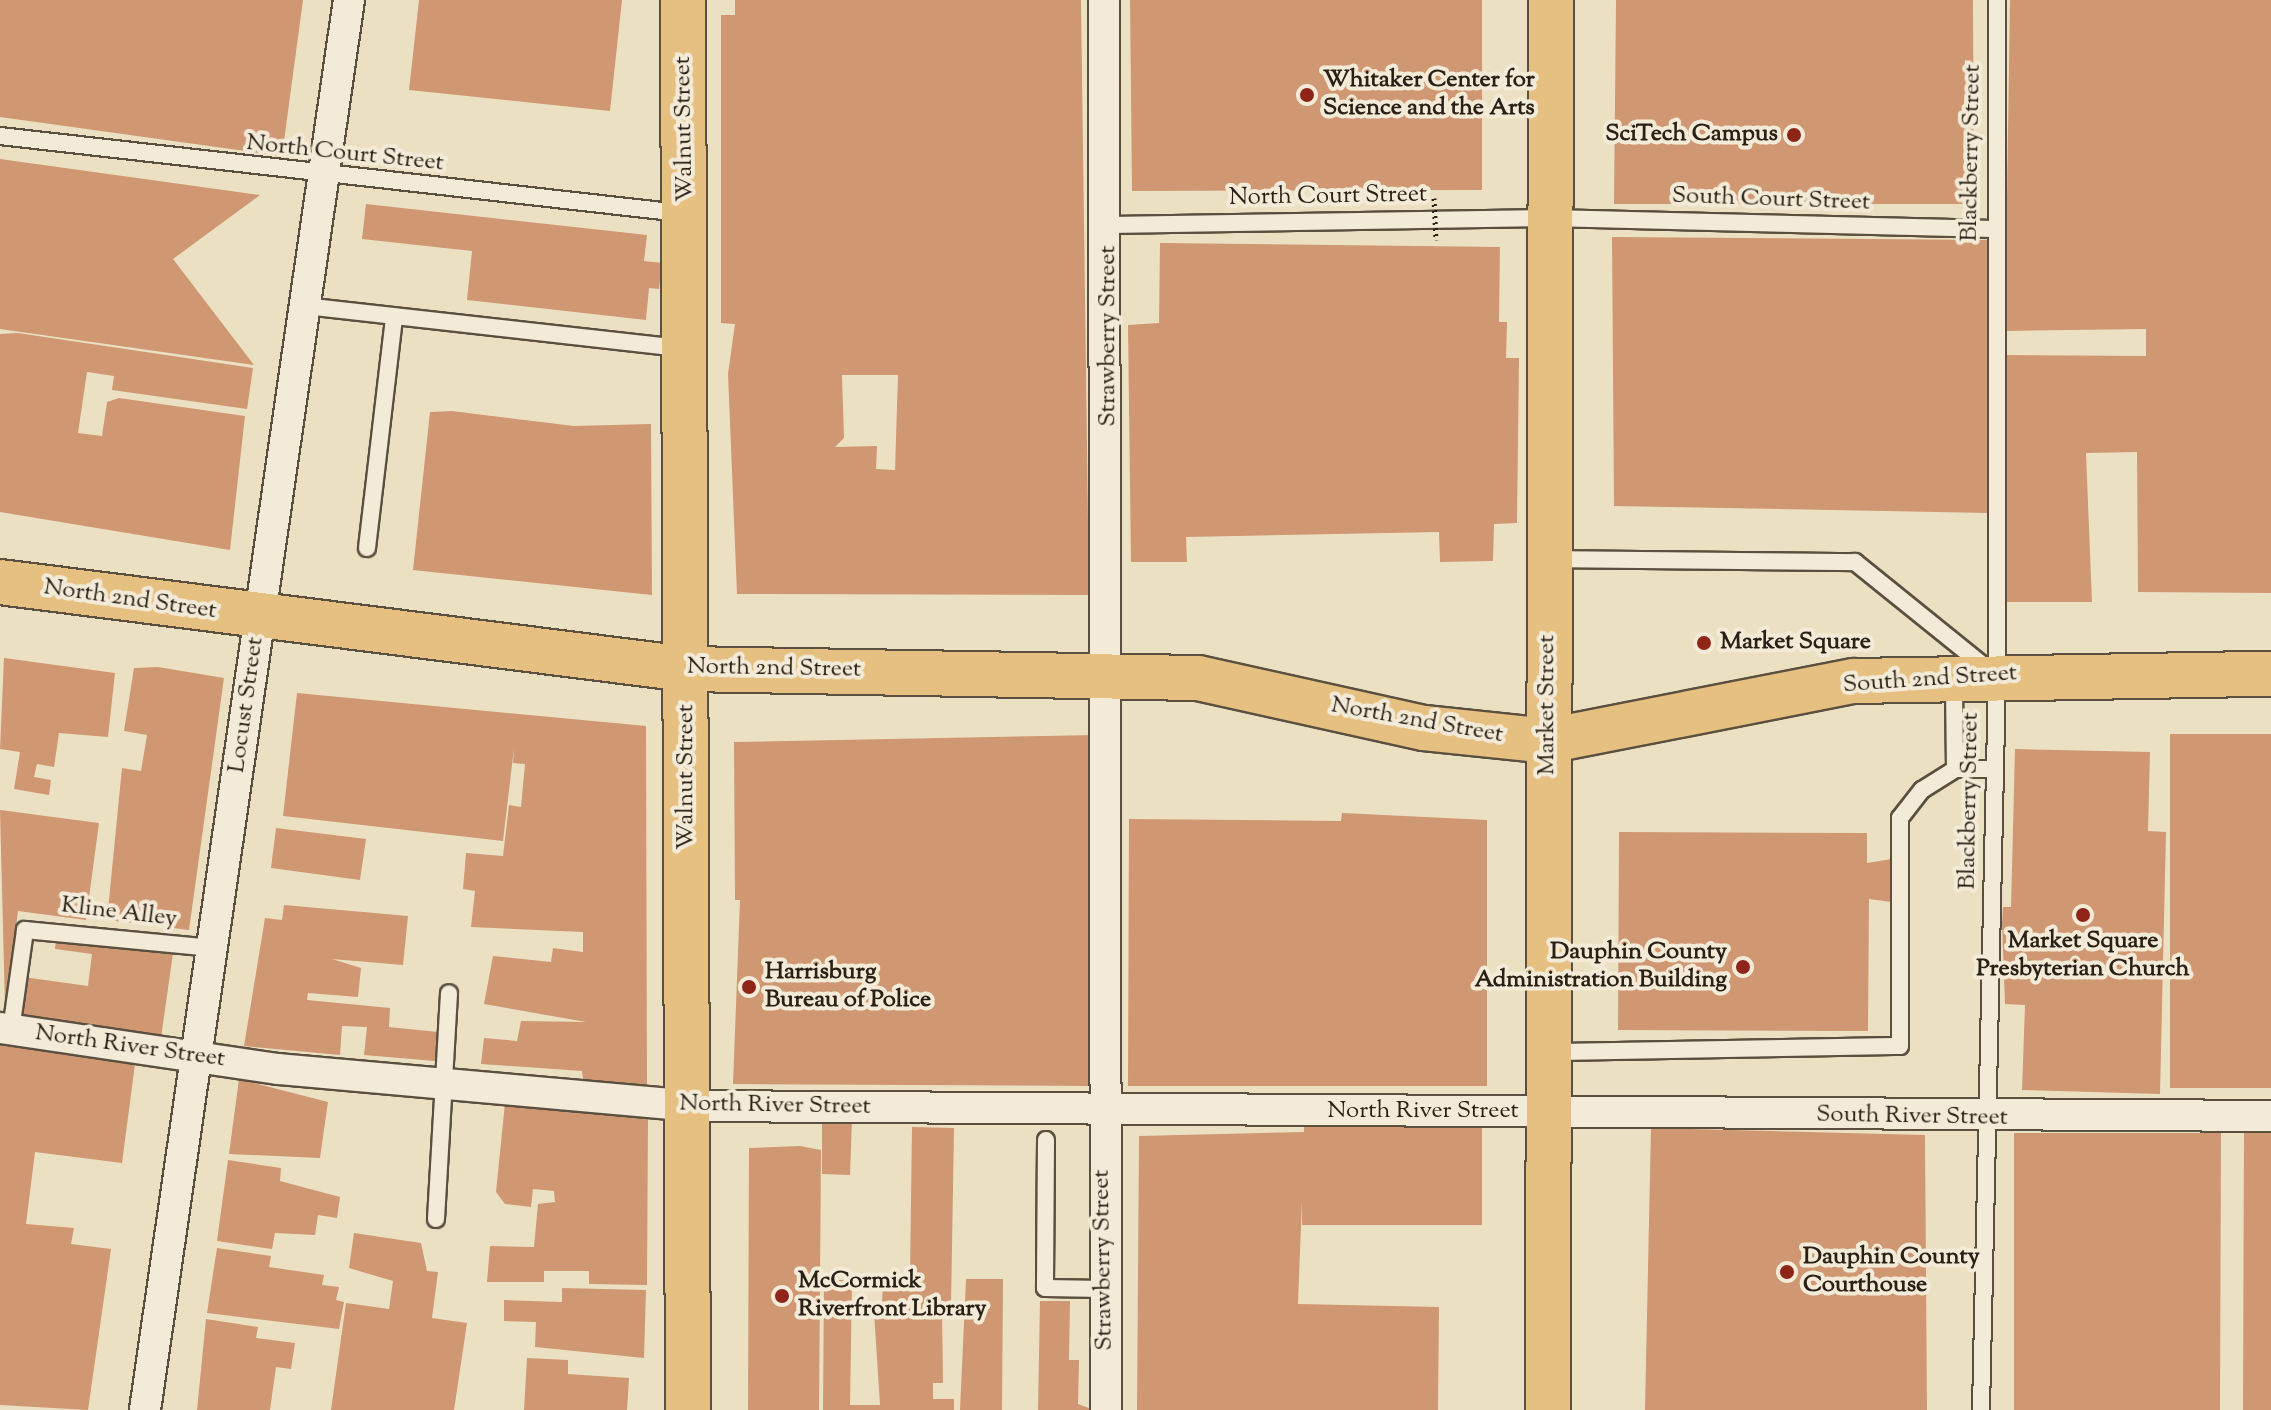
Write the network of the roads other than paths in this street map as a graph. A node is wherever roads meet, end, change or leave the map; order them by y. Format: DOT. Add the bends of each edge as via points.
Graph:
graph roads {
  1 [pos="349,0"];
  2 [pos="683,0"];
  3 [pos="1104,0"];
  4 [pos="1551,0"];
  5 [pos="1997,0"];
  6 [pos="0,136"];
  7 [pos="324,178"];
  8 [pos="686,213"];
  9 [pos="1547,218"];
  10 [pos="1109,225"];
  11 [pos="1994,229"];
  12 [pos="305,306"];
  13 [pos="394,317"];
  14 [pos="686,348"];
  15 [pos="367,548"];
  16 [pos="1549,559"];
  17 [pos="0,582"];
  18 [pos="260,617"];
  19 [pos="686,669"];
  20 [pos="1108,672"];
  21 [pos="1997,674"];
  22 [pos="2271,674"];
  23 [pos="1954,676"];
  24 [pos="1547,741"];
  25 [pos="1955,769"];
  26 [pos="1995,769"];
  27 [pos="212,948"];
  28 [pos="449,993"];
  29 [pos="6,1029"];
  30 [pos="1553,1052"];
  31 [pos="196,1056"];
  32 [pos="444,1085"];
  33 [pos="689,1106"];
  34 [pos="1103,1109"];
  35 [pos="1554,1113"];
  36 [pos="2271,1116"];
  37 [pos="1988,1119"];
  38 [pos="1046,1140"];
  39 [pos="436,1219"];
  40 [pos="1105,1289"];
  41 [pos="145,1410"];
  42 [pos="688,1410"];
  43 [pos="1106,1410"];
  44 [pos="1548,1410"];
  45 [pos="1981,1410"];
  1 -- 7 [label="street, Locust Street"];
  2 -- 8 [label="main road, Walnut Street"];
  3 -- 10 [label="street, Strawberry Street"];
  4 -- 9 [label="main road, Market Street"];
  5 -- 11 [label="lane, Blackberry Street"];
  6 -- 7 [label="lane, North Court Street"];
  7 -- 8 [label="lane, North Court Street"];
  7 -- 12 [label="street, Locust Street"];
  8 -- 14 [label="main road, Walnut Street"];
  9 -- 10 [label="lane, North Court Street"];
  9 -- 11 [label="lane, South Court Street"];
  9 -- 16 [label="main road, Market Street"];
  10 -- 20 [label="street, Strawberry Street"];
  11 -- 21 [label="lane, Blackberry Street"];
  12 -- 13 [label="lane"];
  12 -- 18 [label="street, Locust Street"];
  13 -- 14 [label="lane"];
  13 -- 15 [label="lane"];
  14 -- 19 [label="main road, Walnut Street"];
  16 -- 21 [label="lane" via="1855,562 1922,623"];
  16 -- 24 [label="main road, Market Street"];
  17 -- 18 [label="main road, North 2nd Street"];
  18 -- 19 [label="main road, North 2nd Street"];
  18 -- 27 [label="street, Locust Street"];
  19 -- 20 [label="main road, North 2nd Street"];
  19 -- 33 [label="main road, Walnut Street"];
  20 -- 24 [label="main road, North 2nd Street" via="1198,678 1424,728"];
  20 -- 34 [label="street, Strawberry Street"];
  21 -- 22 [label="main road, South 2nd Street"];
  21 -- 23 [label="main road, South 2nd Street"];
  21 -- 26 [label="lane, Blackberry Street"];
  23 -- 24 [label="main road, South 2nd Street" via="1854,681"];
  23 -- 25 [label="lane"];
  24 -- 30 [label="main road, Market Street"];
  25 -- 26 [label="lane"];
  25 -- 30 [label="lane" via="1922,790 1900,818 1900,1046"];
  26 -- 37 [label="lane, Blackberry Street"];
  27 -- 29 [label="lane, Kline Alley" via="25,930"];
  27 -- 31 [label="street, Locust Street"];
  28 -- 32 [label="lane"];
  29 -- 31 [label="street, North River Street"];
  30 -- 35 [label="main road, Market Street"];
  31 -- 32 [label="street, North River Street"];
  31 -- 41 [label="street, Locust Street"];
  32 -- 33 [label="street, North River Street"];
  32 -- 39 [label="lane"];
  33 -- 34 [label="street, North River Street"];
  33 -- 42 [label="main road, Walnut Street"];
  34 -- 35 [label="street, North River Street"];
  34 -- 40 [label="street, Strawberry Street"];
  35 -- 37 [label="street, South River Street"];
  35 -- 44 [label="main road, Market Street"];
  36 -- 37 [label="street, South River Street"];
  37 -- 45 [label="lane, Blackberry Street"];
  38 -- 40 [label="lane" via="1045,1288"];
  40 -- 43 [label="street, Strawberry Street"];
}
